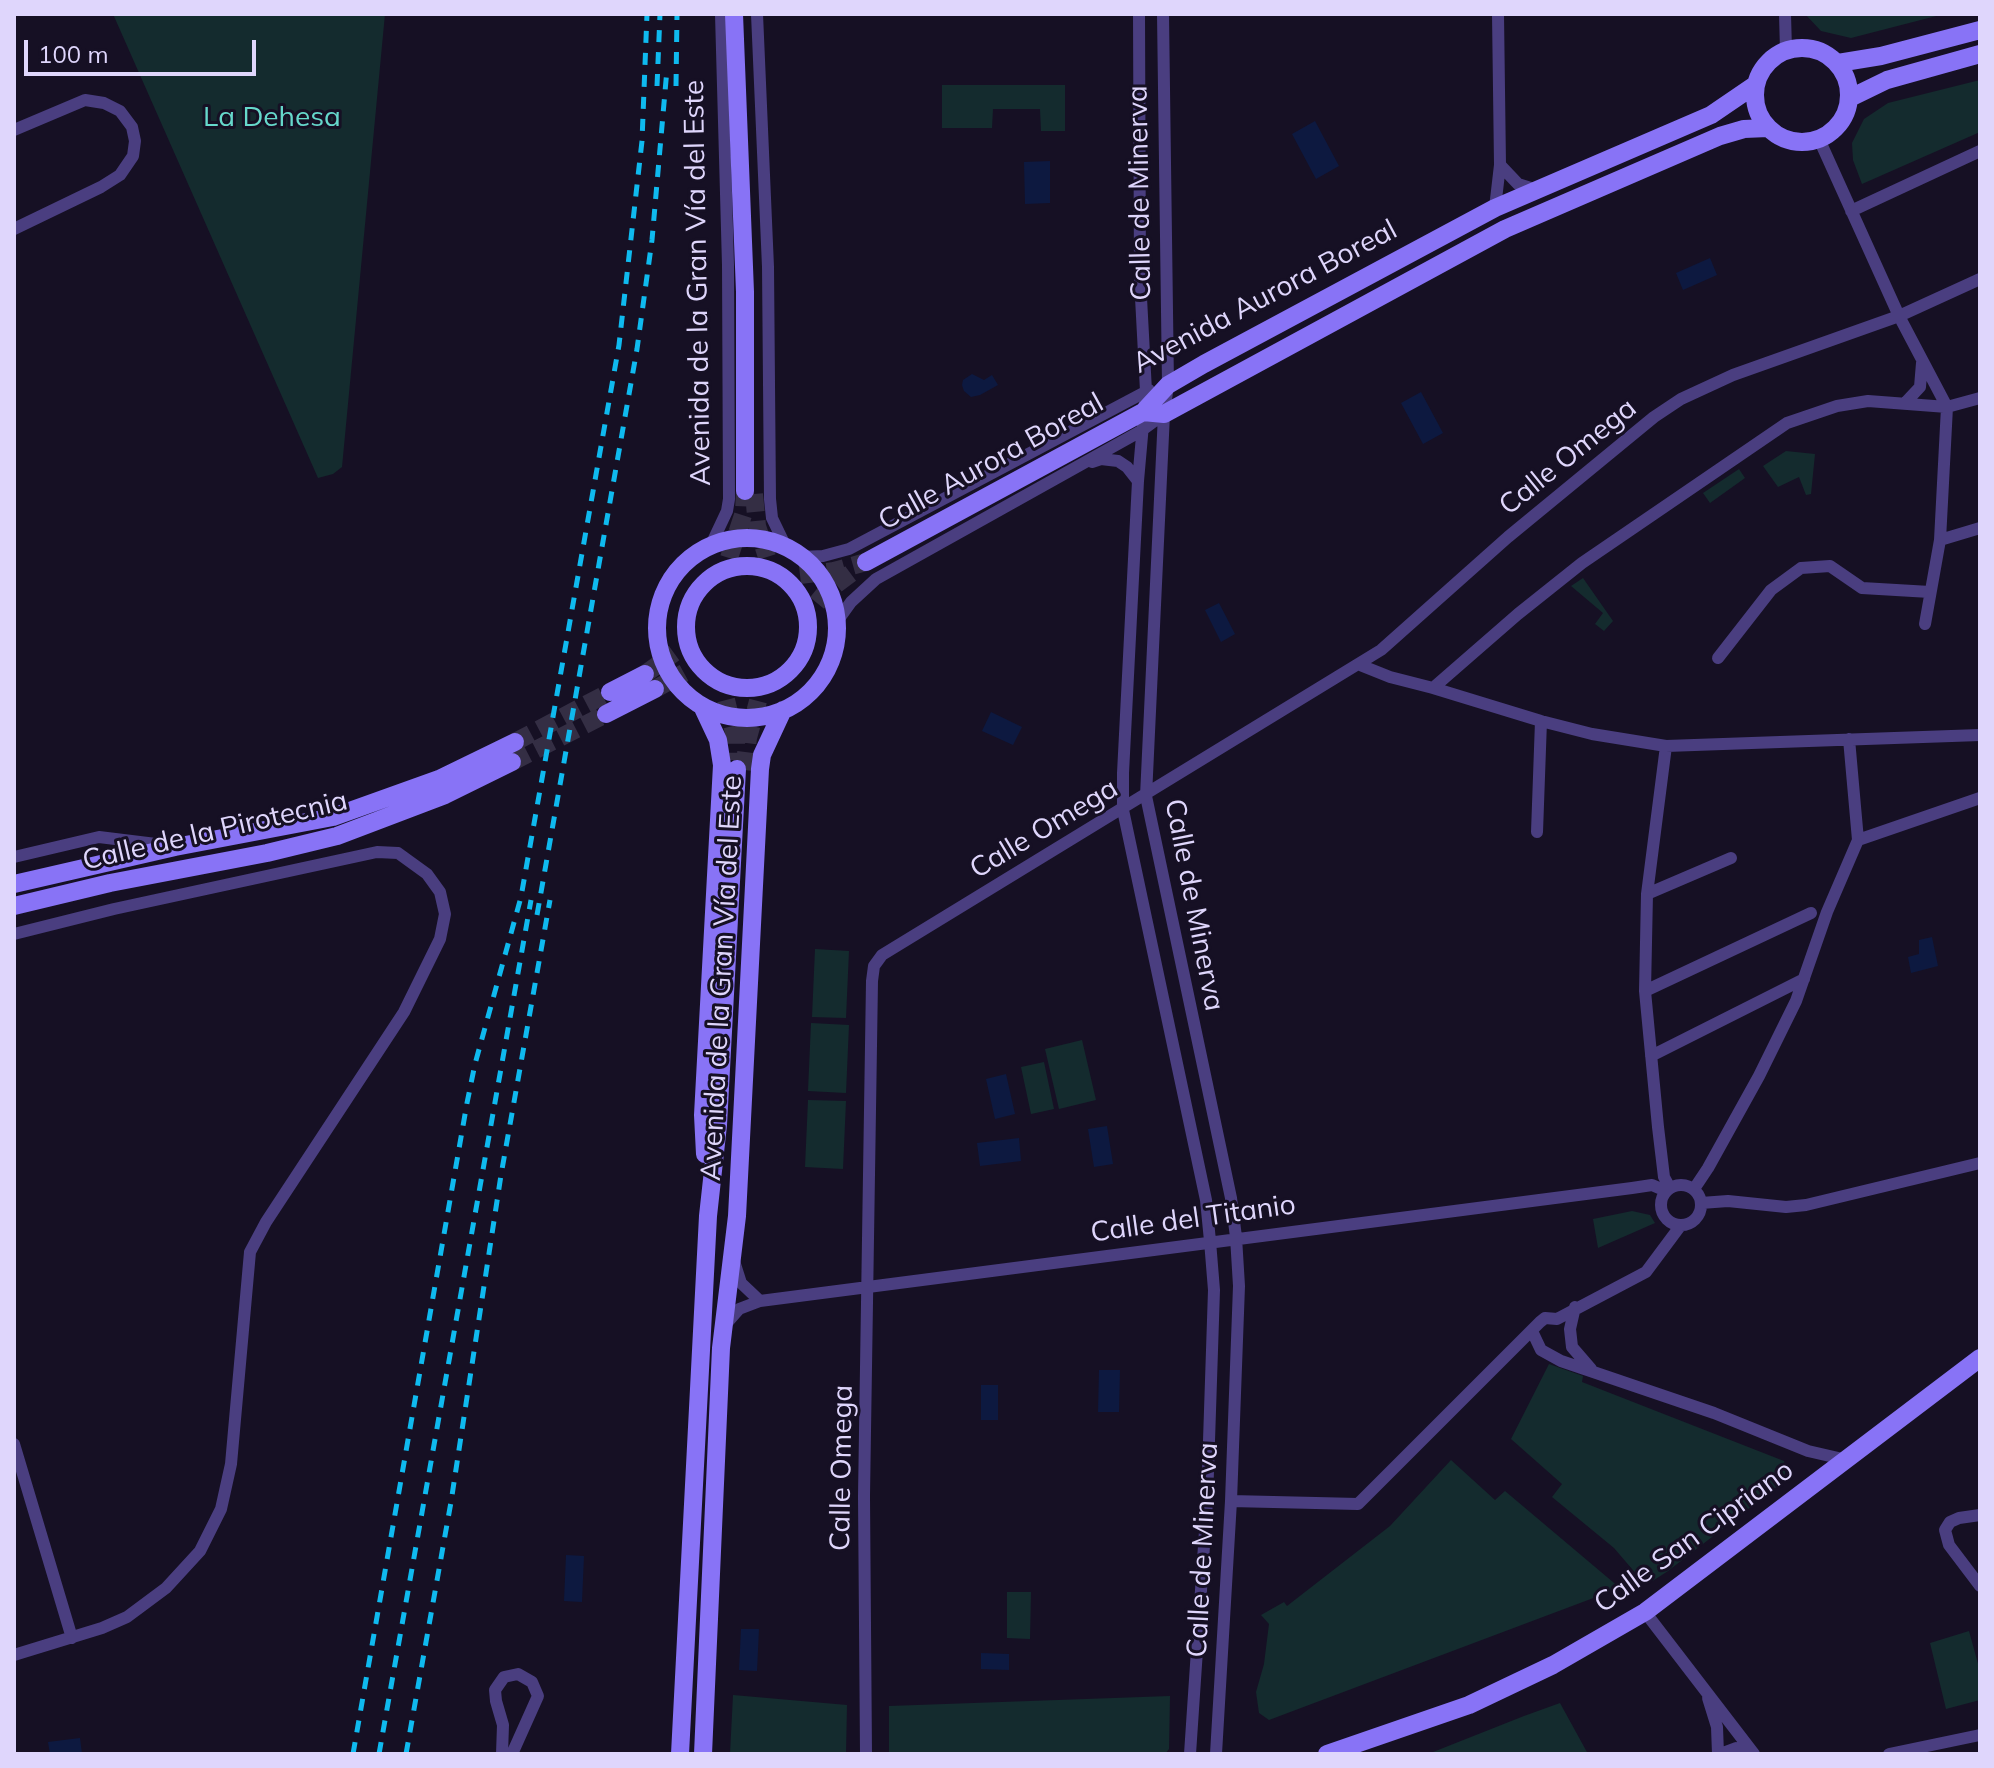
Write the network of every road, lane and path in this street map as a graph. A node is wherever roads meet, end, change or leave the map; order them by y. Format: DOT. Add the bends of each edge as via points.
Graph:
graph roads {
  1 [pos="721,14"];
  2 [pos="734,14"];
  3 [pos="744,14"];
  4 [pos="757,14"];
  5 [pos="1139,14"];
  6 [pos="1163,14"];
  7 [pos="1498,14"];
  8 [pos="1785,14"];
  9 [pos="1980,30"];
  10 [pos="1786,50"];
  11 [pos="1980,54"];
  12 [pos="1838,63"];
  13 [pos="1755,85"];
  14 [pos="1850,98"];
  15 [pos="1768,128"];
  16 [pos="14,130"];
  17 [pos="1819,139"];
  18 [pos="1980,151"];
  19 [pos="1500,165"];
  20 [pos="1534,189"];
  21 [pos="1495,208"];
  22 [pos="1851,211"];
  23 [pos="14,229"];
  24 [pos="1980,279"];
  25 [pos="1899,316"];
  26 [pos="1922,360"];
  27 [pos="1168,385"];
  28 [pos="1146,391"];
  29 [pos="1980,398"];
  30 [pos="1905,403"];
  31 [pos="1947,407"];
  32 [pos="1164,414"];
  33 [pos="1142,421"];
  34 [pos="1074,467"];
  35 [pos="1138,481"];
  36 [pos="1980,528"];
  37 [pos="1940,540"];
  38 [pos="710,547"];
  39 [pos="796,560"];
  40 [pos="866,562"];
  41 [pos="774,568"];
  42 [pos="1930,592"];
  43 [pos="817,603"];
  44 [pos="808,622"];
  45 [pos="836,623"];
  46 [pos="1925,624"];
  47 [pos="687,636"];
  48 [pos="674,653"];
  49 [pos="1718,658"];
  50 [pos="1360,665"];
  51 [pos="684,673"];
  52 [pos="711,675"];
  53 [pos="1433,688"];
  54 [pos="610,692"];
  55 [pos="726,700"];
  56 [pos="702,706"];
  57 [pos="783,710"];
  58 [pos="606,714"];
  59 [pos="1541,721"];
  60 [pos="1980,735"];
  61 [pos="1849,739"];
  62 [pos="515,742"];
  63 [pos="1666,746"];
  64 [pos="512,762"];
  65 [pos="1146,796"];
  66 [pos="1980,798"];
  67 [pos="1123,810"];
  68 [pos="1537,832"];
  69 [pos="1858,840"];
  70 [pos="175,847"];
  71 [pos="14,857"];
  72 [pos="1731,858"];
  73 [pos="14,884"];
  74 [pos="1647,894"];
  75 [pos="14,906"];
  76 [pos="1811,913"];
  77 [pos="14,934"];
  78 [pos="1804,979"];
  79 [pos="1645,991"];
  80 [pos="1651,1056"];
  81 [pos="1980,1163"];
  82 [pos="1694,1189"];
  83 [pos="1665,1194"];
  84 [pos="1701,1203"];
  85 [pos="708,1216"];
  86 [pos="1674,1223"];
  87 [pos="1236,1237"];
  88 [pos="1210,1241"];
  89 [pos="731,1253"];
  90 [pos="869,1288"];
  91 [pos="760,1301"];
  92 [pos="1575,1307"];
  93 [pos="1557,1319"];
  94 [pos="723,1328"];
  95 [pos="1570,1329"];
  96 [pos="1532,1331"];
  97 [pos="1980,1358"];
  98 [pos="1591,1369"];
  99 [pos="14,1444"];
  100 [pos="1847,1460"];
  101 [pos="1231,1501"];
  102 [pos="1980,1515"];
  103 [pos="1980,1586"];
  104 [pos="1645,1612"];
  105 [pos="72,1638"];
  106 [pos="14,1655"];
  107 [pos="1707,1695"];
  108 [pos="1980,1735"];
  109 [pos="502,1754"];
  110 [pos="512,1754"];
  111 [pos="680,1754"];
  112 [pos="703,1754"];
  113 [pos="866,1754"];
  114 [pos="1190,1754"];
  115 [pos="1216,1754"];
  116 [pos="1327,1754"];
  117 [pos="1719,1754"];
  118 [pos="1753,1754"];
  119 [pos="1889,1754"];
  1 -- 38 [label="street, Avenida de la Gran Vía del Este" via="729,499"];
  2 -- 3 [label="main road, Avenida de la Gran Vía del Este" via="750,490 753,267"];
  4 -- 39 [label="street" via="768,267 770,499 772,518"];
  5 -- 28 [label="street, Calle de Minerva"];
  6 -- 27 [label="street, Calle de Minerva"];
  7 -- 19 [label="street"];
  8 -- 10 [label="street"];
  9 -- 12 [label="main road"];
  10 -- 12 [label="main road" via="1808,47"];
  10 -- 13 [label="main road" via="1766,64"];
  11 -- 14 [label="main road" via="1887,80"];
  12 -- 14 [label="main road"];
  13 -- 15 [label="main road" via="1757,108"];
  13 -- 20 [label="main road, Avenida Aurora Boreal" via="1711,115"];
  14 -- 17 [label="main road" via="1843,118"];
  15 -- 17 [label="main road" via="1787,140"];
  15 -- 32 [label="main road, Avenida Aurora Boreal" via="1720,136 1505,229"];
  16 -- 23 [label="street" via="85,100 120,111 135,141 133,156 120,175"];
  17 -- 22 [label="street"];
  18 -- 22 [label="street"];
  19 -- 20 [label="street" via="1518,184"];
  19 -- 21 [label="street"];
  20 -- 21 [label="main road, Avenida Aurora Boreal"];
  21 -- 27 [label="main road, Avenida Aurora Boreal"];
  22 -- 25 [label="street"];
  24 -- 25 [label="street, Calle Omega"];
  25 -- 26 [label="street"];
  25 -- 50 [label="street, Calle Omega" via="1681,399 1508,537 1397,639"];
  26 -- 30 [label="street" via="1920,387"];
  26 -- 31 [label="street"];
  27 -- 28 [label="street, Avenida Aurora Boreal"];
  27 -- 32 [label="street, Calle de Minerva"];
  27 -- 33 [label="main road, Calle Aurora Boreal"];
  28 -- 33 [label="street, Calle de Minerva"];
  28 -- 39 [label="street, Avenida Aurora Boreal" via="849,549"];
  29 -- 31 [label="street"];
  30 -- 31 [label="street"];
  30 -- 53 [label="street" via="1837,406 1775,430 1582,563"];
  31 -- 37 [label="street"];
  32 -- 33 [label="main road, Calle Aurora Boreal"];
  32 -- 65 [label="street, Calle de Minerva"];
  33 -- 34 [label="street"];
  33 -- 35 [label="street, Calle de Minerva"];
  33 -- 40 [label="main road, Calle Aurora Boreal"];
  34 -- 35 [label="street" via="1101,459 1118,461"];
  34 -- 45 [label="street" via="876,579"];
  35 -- 67 [label="street, Calle de Minerva"];
  36 -- 37 [label="street"];
  37 -- 42 [label="street"];
  38 -- 39 [label="main road" via="743,539 768,541"];
  38 -- 56 [label="main road" via="677,572 658,619 660,651 670,674"];
  39 -- 41 [label="main road"];
  39 -- 45 [label="main road" via="815,570 826,585"];
  41 -- 44 [label="main road" via="800,596"];
  41 -- 47 [label="main road" via="726,565 694,598"];
  42 -- 46 [label="street"];
  42 -- 49 [label="street" via="1862,588 1830,566 1801,568 1771,590"];
  43 -- 44 [label="main road"];
  44 -- 52 [label="main road" via="799,659 763,693"];
  45 -- 57 [label="main road" via="835,646 822,678"];
  47 -- 48 [label="main road"];
  47 -- 52 [label="main road" via="692,654"];
  50 -- 53 [label="street"];
  50 -- 65 [label="street, Calle Omega"];
  51 -- 52 [label="main road"];
  52 -- 55 [label="main road"];
  53 -- 59 [label="street"];
  54 -- 58 [label="main road" via="650,682"];
  56 -- 57 [label="main road" via="744,718"];
  56 -- 85 [label="main road, Avenida de la Gran Vía del Este" via="718,740 722,765 703,1115"];
  57 -- 89 [label="main road, Avenida de la Gran Vía del Este" via="760,769"];
  59 -- 63 [label="street"];
  59 -- 68 [label="street"];
  60 -- 61 [label="street"];
  61 -- 63 [label="street"];
  61 -- 69 [label="street"];
  62 -- 70 [label="main road, Calle de la Pirotecnia" via="439,779 333,817"];
  63 -- 74 [label="street"];
  64 -- 75 [label="main road, Calle de la Pirotecnia" via="423,805 337,836"];
  65 -- 67 [label="street, Calle Omega"];
  65 -- 87 [label="street, Calle de Minerva"];
  66 -- 69 [label="street"];
  67 -- 88 [label="street, Calle de Minerva" via="1206,1200"];
  67 -- 90 [label="street, Calle Omega" via="894,945 874,966"];
  69 -- 78 [label="street"];
  70 -- 71 [label="street, Calle de la Pirotecnia" via="99,837"];
  70 -- 73 [label="main road, Calle de la Pirotecnia"];
  72 -- 74 [label="street"];
  74 -- 79 [label="street"];
  76 -- 79 [label="street"];
  77 -- 105 [label="street, Calle de la Pirotecnia" via="377,852 398,853 427,874 440,892 445,914 440,939 404,1012 250,1252 231,1464 221,1509 200,1551 127,1617"];
  78 -- 80 [label="street"];
  78 -- 82 [label="street" via="1759,1076"];
  79 -- 80 [label="street"];
  80 -- 83 [label="street"];
  81 -- 84 [label="street" via="1806,1205"];
  82 -- 83 [label="street" via="1682,1184"];
  82 -- 84 [label="street"];
  83 -- 86 [label="street" via="1663,1216"];
  83 -- 87 [label="street, Calle del Titanio" via="1632,1188"];
  84 -- 86 [label="street" via="1698,1216 1687,1224"];
  85 -- 89 [label="main road, Avenida de la Gran Vía del Este" via="740,769 728,1133"];
  85 -- 111 [label="main road, Avenida de la Gran Vía del Este"];
  86 -- 92 [label="street" via="1668,1244 1646,1272"];
  87 -- 88 [label="street, Calle del Titanio"];
  87 -- 101 [label="street, Calle de Minerva"];
  88 -- 90 [label="street, Calle del Titanio"];
  88 -- 114 [label="street, Calle de Minerva" via="1214,1290 1207,1501"];
  89 -- 91 [label="street" via="741,1283"];
  89 -- 94 [label="main road, Avenida de la Gran Vía del Este"];
  90 -- 91 [label="street, Calle del Titanio"];
  90 -- 113 [label="street, Calle Omega"];
  91 -- 94 [label="street, Calle del Titanio" via="739,1309"];
  92 -- 93 [label="street"];
  92 -- 95 [label="street"];
  93 -- 95 [label="street"];
  93 -- 96 [label="street" via="1545,1318"];
  94 -- 112 [label="main road, Avenida de la Gran Vía del Este"];
  95 -- 98 [label="street" via="1572,1347"];
  96 -- 98 [label="street" via="1545,1353"];
  96 -- 101 [label="street" via="1358,1504"];
  97 -- 100 [label="main road, Calle San Cipriano"];
  98 -- 100 [label="street" via="1808,1451"];
  99 -- 105 [label="street"];
  100 -- 104 [label="main road, Calle San Cipriano"];
  101 -- 115 [label="street, Calle de Minerva"];
  102 -- 103 [label="street" via="1959,1518 1945,1530 1949,1545"];
  104 -- 107 [label="street"];
  104 -- 116 [label="main road, Calle San Cipriano" via="1469,1705"];
  105 -- 106 [label="street, Calle de la Pirotecnia"];
  107 -- 117 [label="street"];
  107 -- 118 [label="street"];
  108 -- 119 [label="street"];
  109 -- 110 [label="street" via="503,1725 495,1690 504,1677 518,1674 532,1682 538,1696"];
  117 -- 118 [label="street" via="1736,1748"];
}
